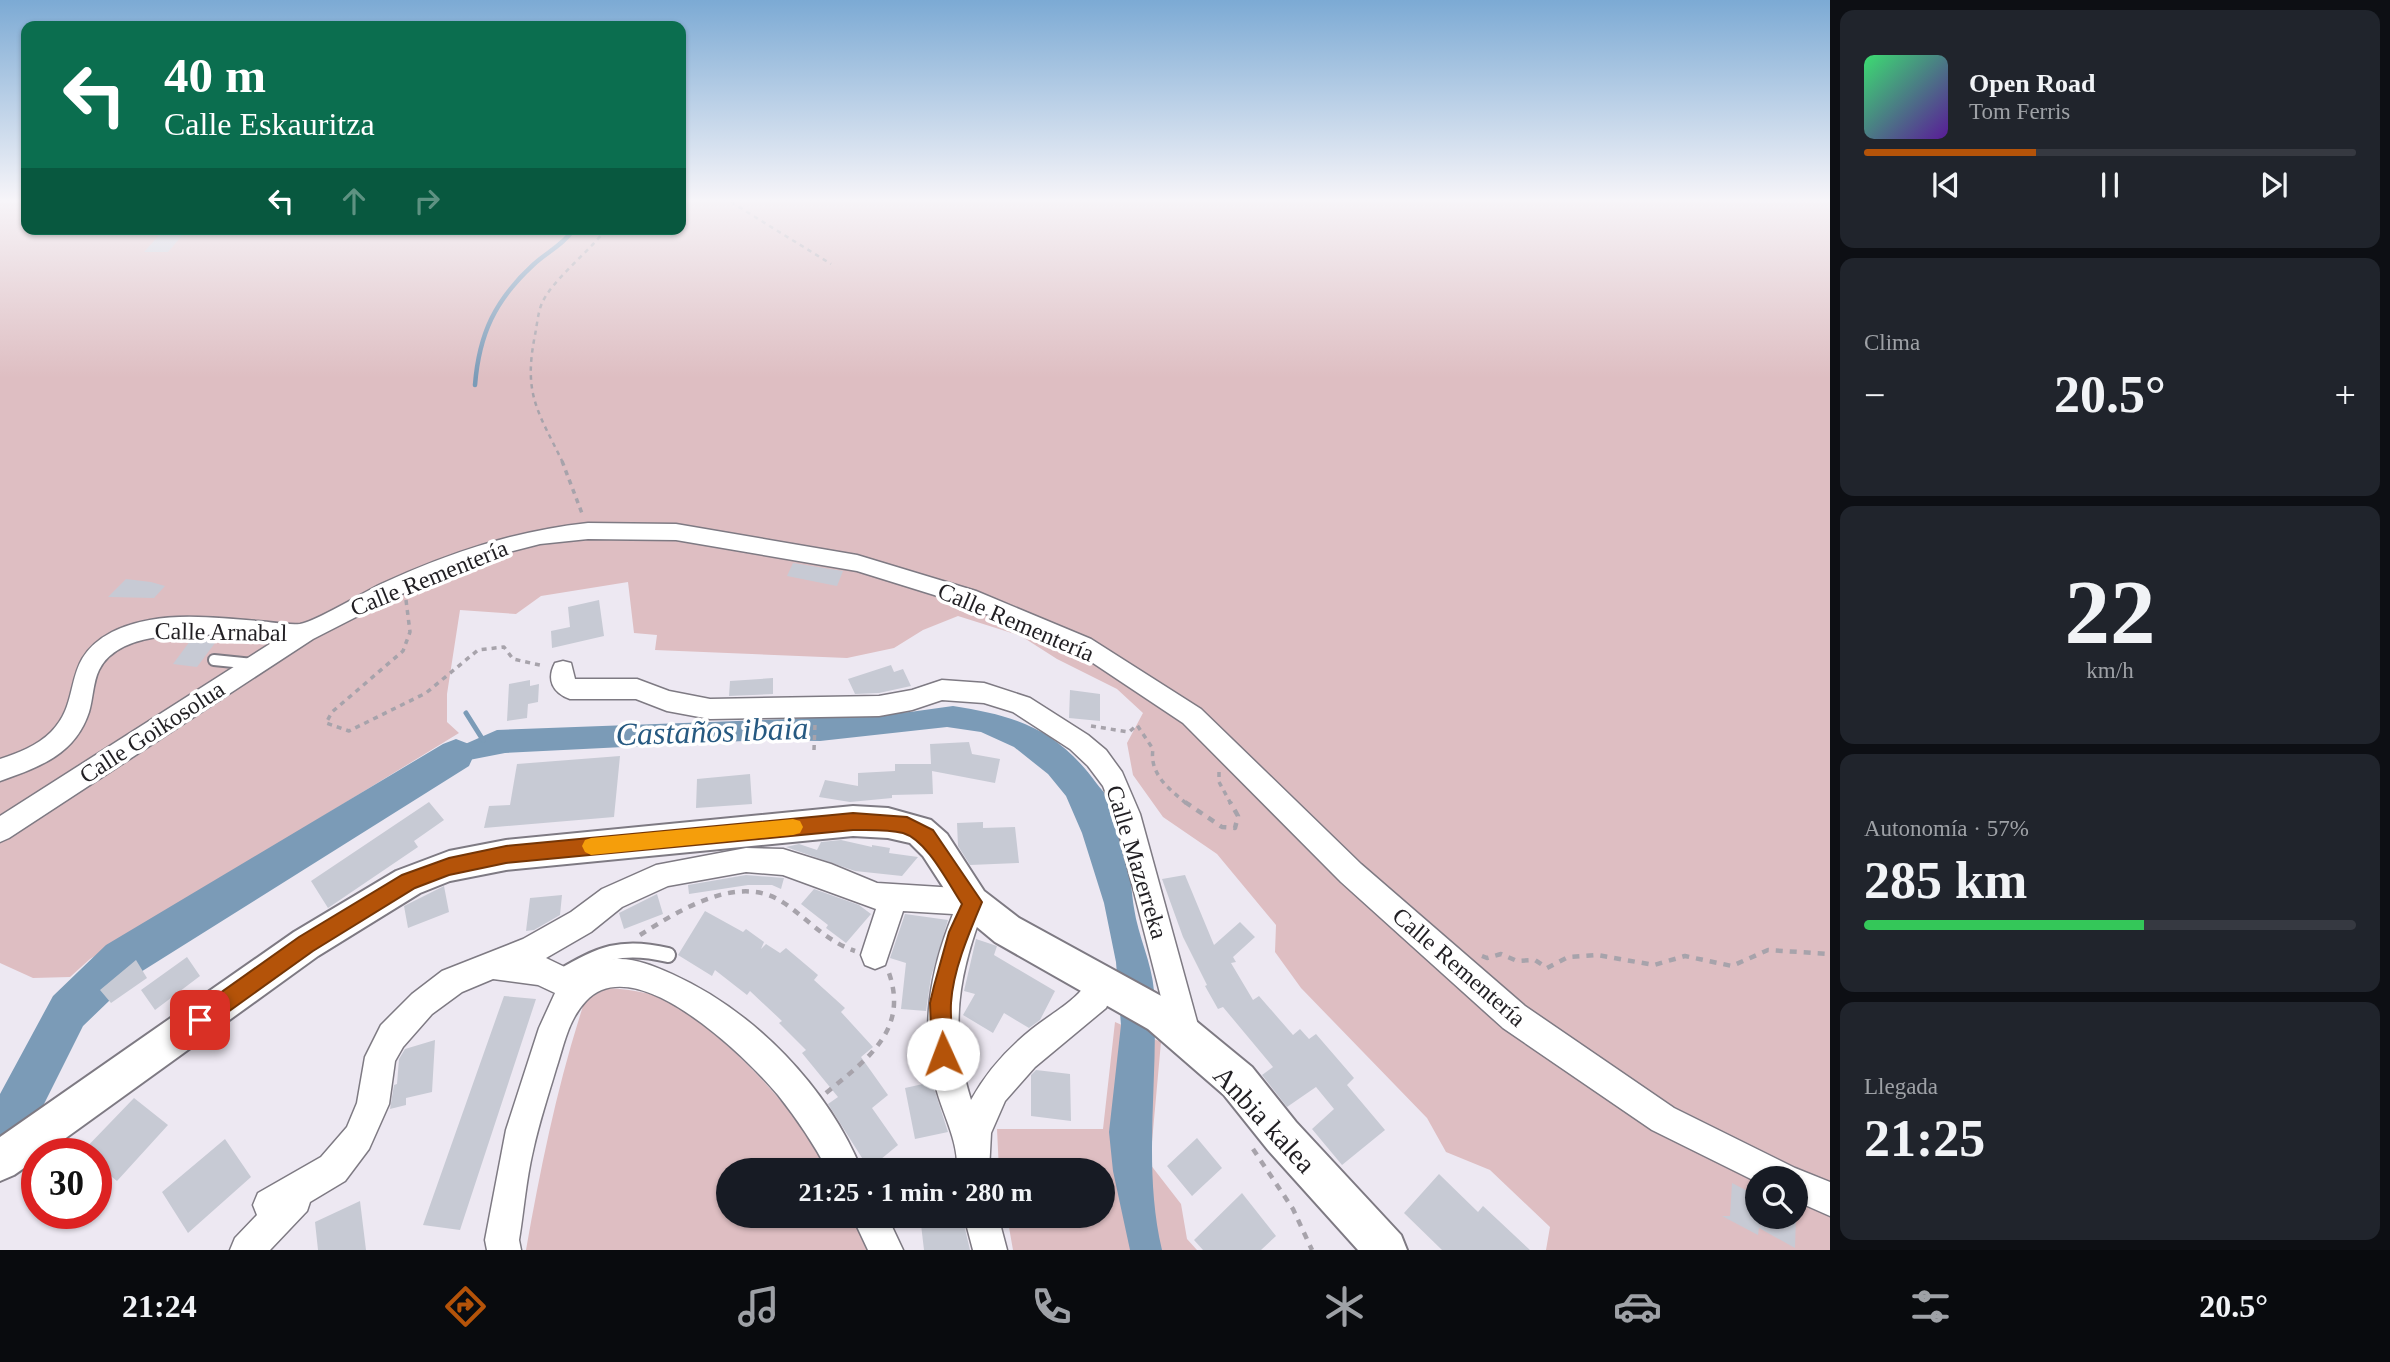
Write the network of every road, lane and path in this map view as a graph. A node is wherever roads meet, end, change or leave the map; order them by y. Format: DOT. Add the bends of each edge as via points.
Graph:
graph roads {
  1 [pos="578,260"];
  2 [pos="825,260"];
  3 [pos="831,264"];
  4 [pos="588,531"];
  5 [pos="404,583"];
  6 [pos="305,633"];
  7 [pos="214,660"];
  8 [pos="256,665"];
  9 [pos="563,670"];
  10 [pos="816,712"];
  11 [pos="1054,724"];
  12 [pos="814,750"];
  13 [pos="1217,761"];
  14 [pos="0,770"];
  15 [pos="0,830"];
  16 [pos="893,898"];
  17 [pos="972,902"];
  18 [pos="617,949"];
  19 [pos="1830,954"];
  20 [pos="668,955"];
  21 [pos="1479,955"];
  22 [pos="875,956"];
  23 [pos="493,965"];
  24 [pos="1099,983"];
  25 [pos="568,984"];
  26 [pos="1174,1028"];
  27 [pos="806,1110"];
  28 [pos="1250,1144"];
  29 [pos="15,1151"];
  30 [pos="837,1158"];
  31 [pos="972,1158"];
  32 [pos="973,1158"];
  33 [pos="1759,1166"];
  34 [pos="307,1186"];
  35 [pos="1808,1189"];
  36 [pos="1830,1199"];
  37 [pos="270,1205"];
  38 [pos="875,1228"];
  39 [pos="984,1228"];
  40 [pos="247,1250"];
  41 [pos="504,1250"];
  42 [pos="886,1250"];
  43 [pos="990,1250"];
  44 [pos="1311,1250"];
  45 [pos="1386,1250"];
  1 -- 4 [label="path" via="541,303 529,365 533,398 572,482"];
  2 -- 3 [label="path"];
  4 -- 5 [label="street, Calle Rementería" via="540,536 480,552"];
  4 -- 33 [label="street, Calle Rementería" via="676,532 857,563 968,597 1083,645 1192,716 1351,873 1514,1017 1663,1119"];
  5 -- 6 [label="street, Calle Rementería"];
  5 -- 9 [label="path" via="410,632 403,652 332,712 326,723 349,731 426,693 478,650 504,647 513,659"];
  6 -- 8 [label="street, Calle Goikosolua"];
  6 -- 14 [label="street, Calle Arnabal" via="169,626 142,630 114,642 90,664 75,720 61,741 36,758"];
  7 -- 8 [label="lane"];
  8 -- 15 [label="street, Calle Goikosolua"];
  9 -- 11 [label="street, Calle Mazerreka" via="564,685 570,690 637,689 667,701 710,709 879,705 955,689 999,697"];
  10 -- 12 [label="path"];
  11 -- 13 [label="path" via="1069,718 1085,726 1129,733 1137,725 1153,749 1151,762 1166,787 1206,818 1235,828 1237,816 1219,782"];
  11 -- 26 [label="street, Calle Mazerreka" via="1097,758 1113,780 1130,826"];
  16 -- 17 [label="street"];
  16 -- 22 [label="street"];
  16 -- 23 [label="street" via="783,862 746,860 666,874 612,898 532,950"];
  17 -- 24 [label="street, Anbia kalea" via="1007,930"];
  17 -- 29 [label="street, Anbia kalea" via="927,836 888,823 853,821 567,848 449,866 408,882 306,944"];
  17 -- 31 [label="street" via="948,968 941,1003 943,1054"];
  18 -- 20 [label="lane" via="641,947"];
  18 -- 22 [label="path" via="690,907 748,890 781,900 836,946"];
  18 -- 25 [label="lane" via="592,958"];
  19 -- 21 [label="path" via="1768,950 1732,966 1685,956 1654,965 1597,955 1568,957 1547,968 1535,960"];
  22 -- 27 [label="path" via="895,986 897,1004 890,1028 863,1063"];
  23 -- 25 [label="street" via="544,971"];
  23 -- 34 [label="street" via="452,981 391,1036 380,1057 373,1104 358,1138 333,1169"];
  24 -- 26 [label="street, Anbia kalea"];
  24 -- 32 [label="street" via="1096,998 1025,1053 990,1095 975,1132"];
  25 -- 27 [label="street" via="623,971 674,988 745,1037"];
  25 -- 41 [label="street" via="567,1000 518,1142"];
  26 -- 45 [label="street, Anbia kalea" via="1238,1081"];
  27 -- 30 [label="street"];
  28 -- 44 [label="path" via="1293,1209"];
  34 -- 37 [label="street"];
  34 -- 40 [label="street"];
  35 -- 36 [label="street"];
  38 -- 42 [label="street"];
  39 -- 43 [label="street"];
}
